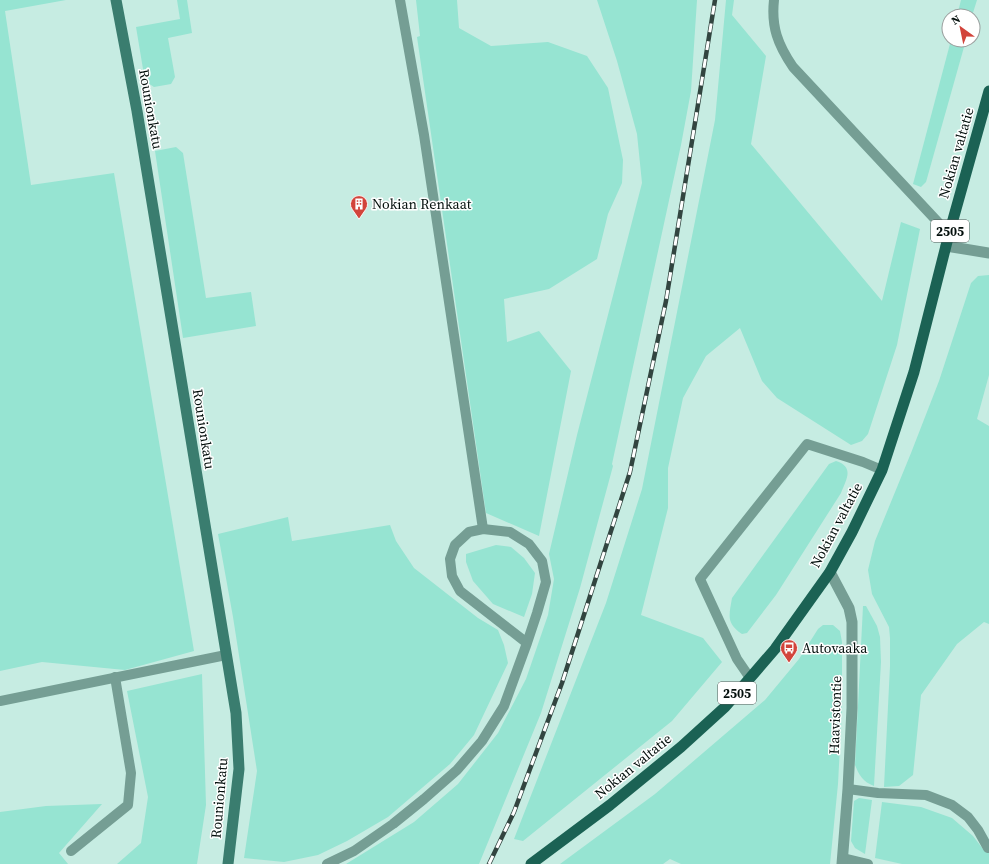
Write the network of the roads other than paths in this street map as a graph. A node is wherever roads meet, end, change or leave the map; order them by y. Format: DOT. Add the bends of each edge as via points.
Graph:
graph roads {
  1 [pos="116,0"];
  2 [pos="400,0"];
  3 [pos="774,0"];
  4 [pos="989,91"];
  5 [pos="949,234"];
  6 [pos="946,246"];
  7 [pos="989,253"];
  8 [pos="882,470"];
  9 [pos="483,529"];
  10 [pos="830,572"];
  11 [pos="527,643"];
  12 [pos="226,655"];
  13 [pos="115,677"];
  14 [pos="750,678"];
  15 [pos="0,701"];
  16 [pos="848,789"];
  17 [pos="988,848"];
  18 [pos="71,851"];
  19 [pos="842,861"];
  20 [pos="228,864"];
  21 [pos="327,864"];
  22 [pos="531,864"];
  23 [pos="868,864"];
  1 -- 12 [label="main road, Rounionkatu"];
  2 -- 9 [label="lane" via="424,135"];
  3 -- 5 [label="lane" via="772,13 776,34 783,52 794,67"];
  4 -- 5 [label="main road, Nokian valtatie / 2505"];
  5 -- 6 [label="main road, Nokian valtatie / 2505"];
  6 -- 7 [label="street"];
  6 -- 8 [label="main road, Nokian valtatie / 2505" via="914,372"];
  8 -- 10 [label="main road, Nokian valtatie / 2505"];
  8 -- 14 [label="lane" via="807,444 700,579 738,659"];
  9 -- 11 [label="lane" via="510,532 529,544 542,561 546,582"];
  9 -- 11 [label="lane" via="469,532 455,545 450,559 452,576 460,591"];
  10 -- 14 [label="main road, Nokian valtatie / 2505" via="775,649"];
  10 -- 16 [label="street, Haavistontie" via="849,608 852,622 852,708"];
  11 -- 21 [label="lane" via="504,706 482,741 456,770 393,824 354,851"];
  12 -- 13 [label="lane"];
  12 -- 20 [label="main road, Rounionkatu" via="236,713 239,769"];
  13 -- 15 [label="lane"];
  13 -- 18 [label="lane" via="131,772 128,805"];
  14 -- 22 [label="main road, Nokian valtatie / 2505" via="725,707 681,747 610,805"];
  16 -- 17 [label="lane" via="926,795 952,805 968,817"];
  16 -- 19 [label="street, Haavistontie"];
  19 -- 23 [label="lane"];
}
